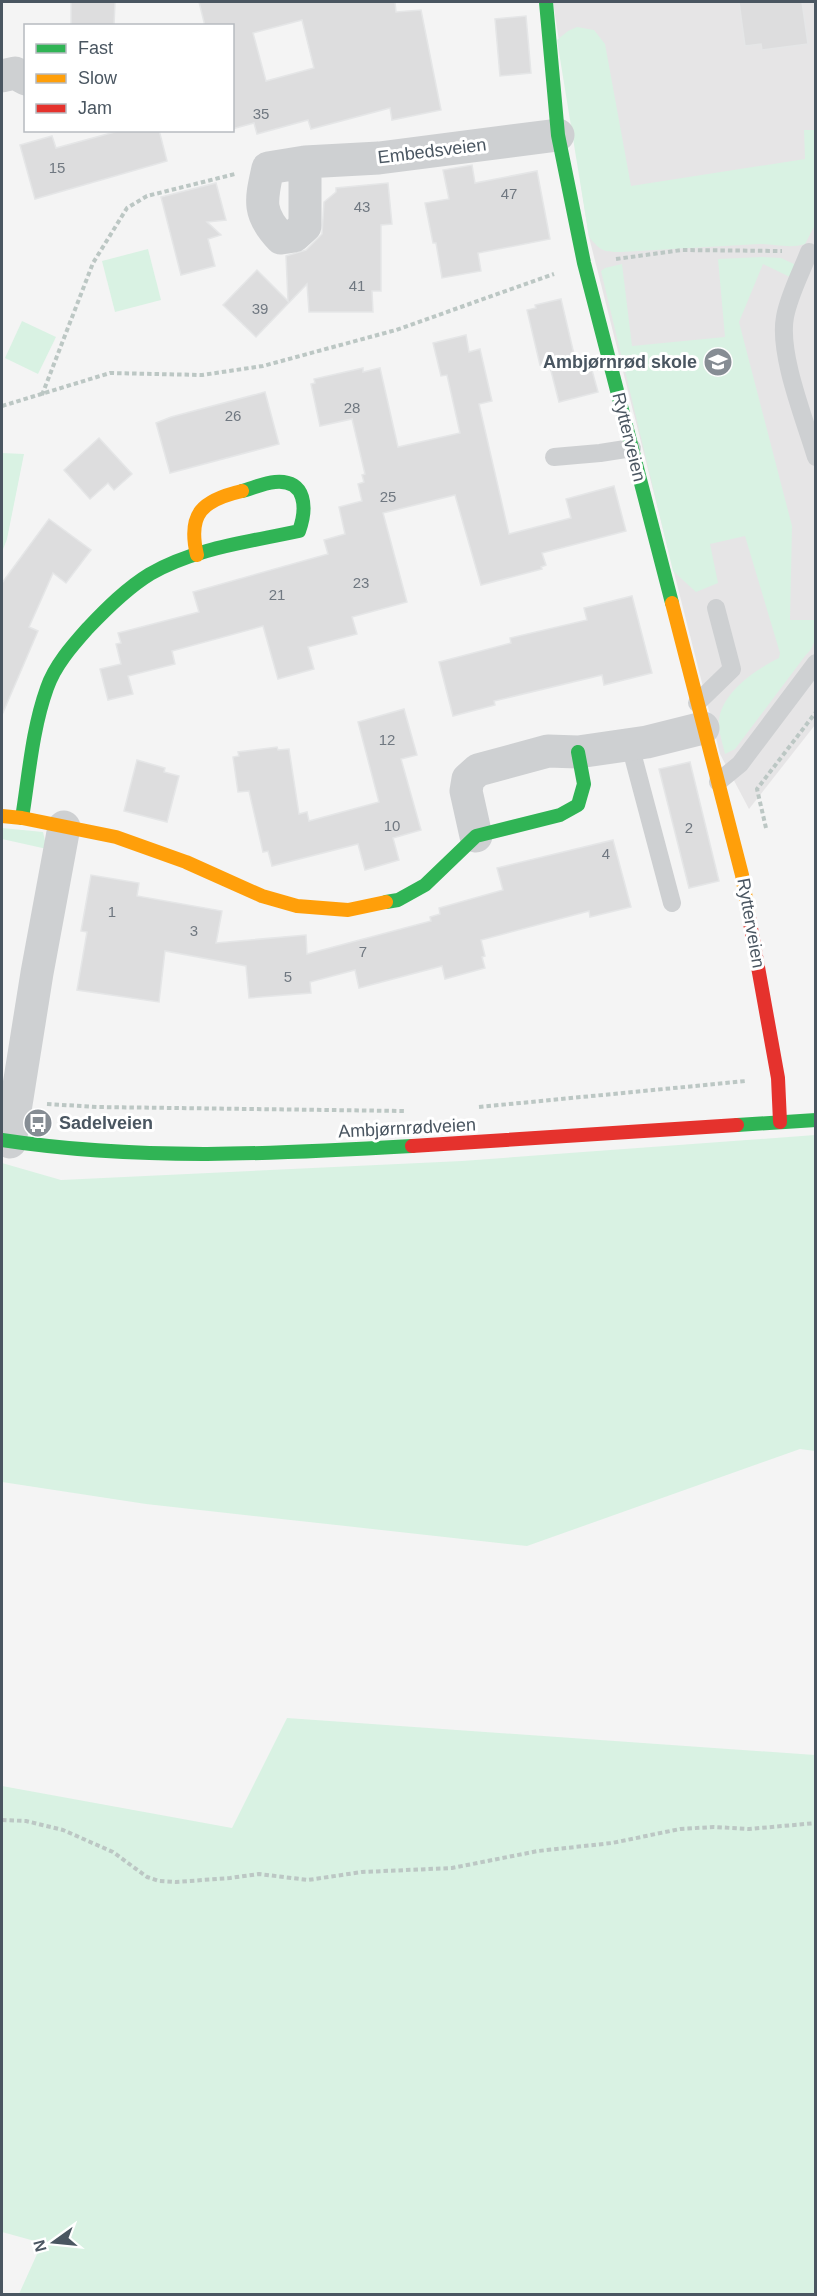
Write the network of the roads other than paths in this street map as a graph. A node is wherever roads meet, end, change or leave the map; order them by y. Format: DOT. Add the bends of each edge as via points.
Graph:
graph roads {
  1 [pos="546,2"];
  2 [pos="2,76"];
  3 [pos="24,78"];
  4 [pos="558,135"];
  5 [pos="305,162"];
  6 [pos="809,252"];
  7 [pos="632,448"];
  8 [pos="554,457"];
  9 [pos="816,457"];
  10 [pos="197,555"];
  11 [pos="716,608"];
  12 [pos="816,663"];
  13 [pos="700,716"];
  14 [pos="630,745"];
  15 [pos="578,752"];
  16 [pos="718,782"];
  17 [pos="2,816"];
  18 [pos="22,818"];
  19 [pos="64,827"];
  20 [pos="476,836"];
  21 [pos="672,903"];
  22 [pos="816,1120"];
  23 [pos="780,1122"];
  24 [pos="6,1141"];
  1 -- 4 [label="street, Rytterveien"];
  2 -- 3 [label="street" via="15,74"];
  4 -- 5 [label="street, Embedsveien" via="379,158"];
  4 -- 7 [label="street, Rytterveien" via="584,263"];
  5 -- 5 [label="street, Embedsveien" via="268,168 262,210 281,238 294,236 305,226"];
  6 -- 9 [label="lane" via="787,309 783,335 785,354"];
  7 -- 8 [label="lane"];
  7 -- 13 [label="street, Rytterveien"];
  10 -- 10 [label="street" via="299,531 306,503 296,488 280,482 212,498 200,510 191,531"];
  10 -- 18 [label="street" via="150,574 104,611 60,660 38,718"];
  11 -- 13 [label="lane" via="732,669"];
  12 -- 16 [label="lane" via="740,764"];
  13 -- 14 [label="street"];
  13 -- 16 [label="street, Rytterveien"];
  14 -- 15 [label="street"];
  14 -- 21 [label="lane"];
  15 -- 20 [label="street" via="584,784 578,805 560,815"];
  15 -- 20 [label="street" via="548,751 472,773 466,791"];
  16 -- 23 [label="street, Rytterveien" via="742,874 778,1078"];
  17 -- 18 [label="street"];
  18 -- 19 [label="street"];
  19 -- 20 [label="street" via="116,837 186,862 262,896 297,906 348,910 398,900 424,885"];
  19 -- 24 [label="street" via="31,972 17,1102"];
  22 -- 23 [label="street, Ambjørnrødveien"];
  23 -- 24 [label="street, Ambjørnrødveien" via="289,1154 175,1156"];
}
